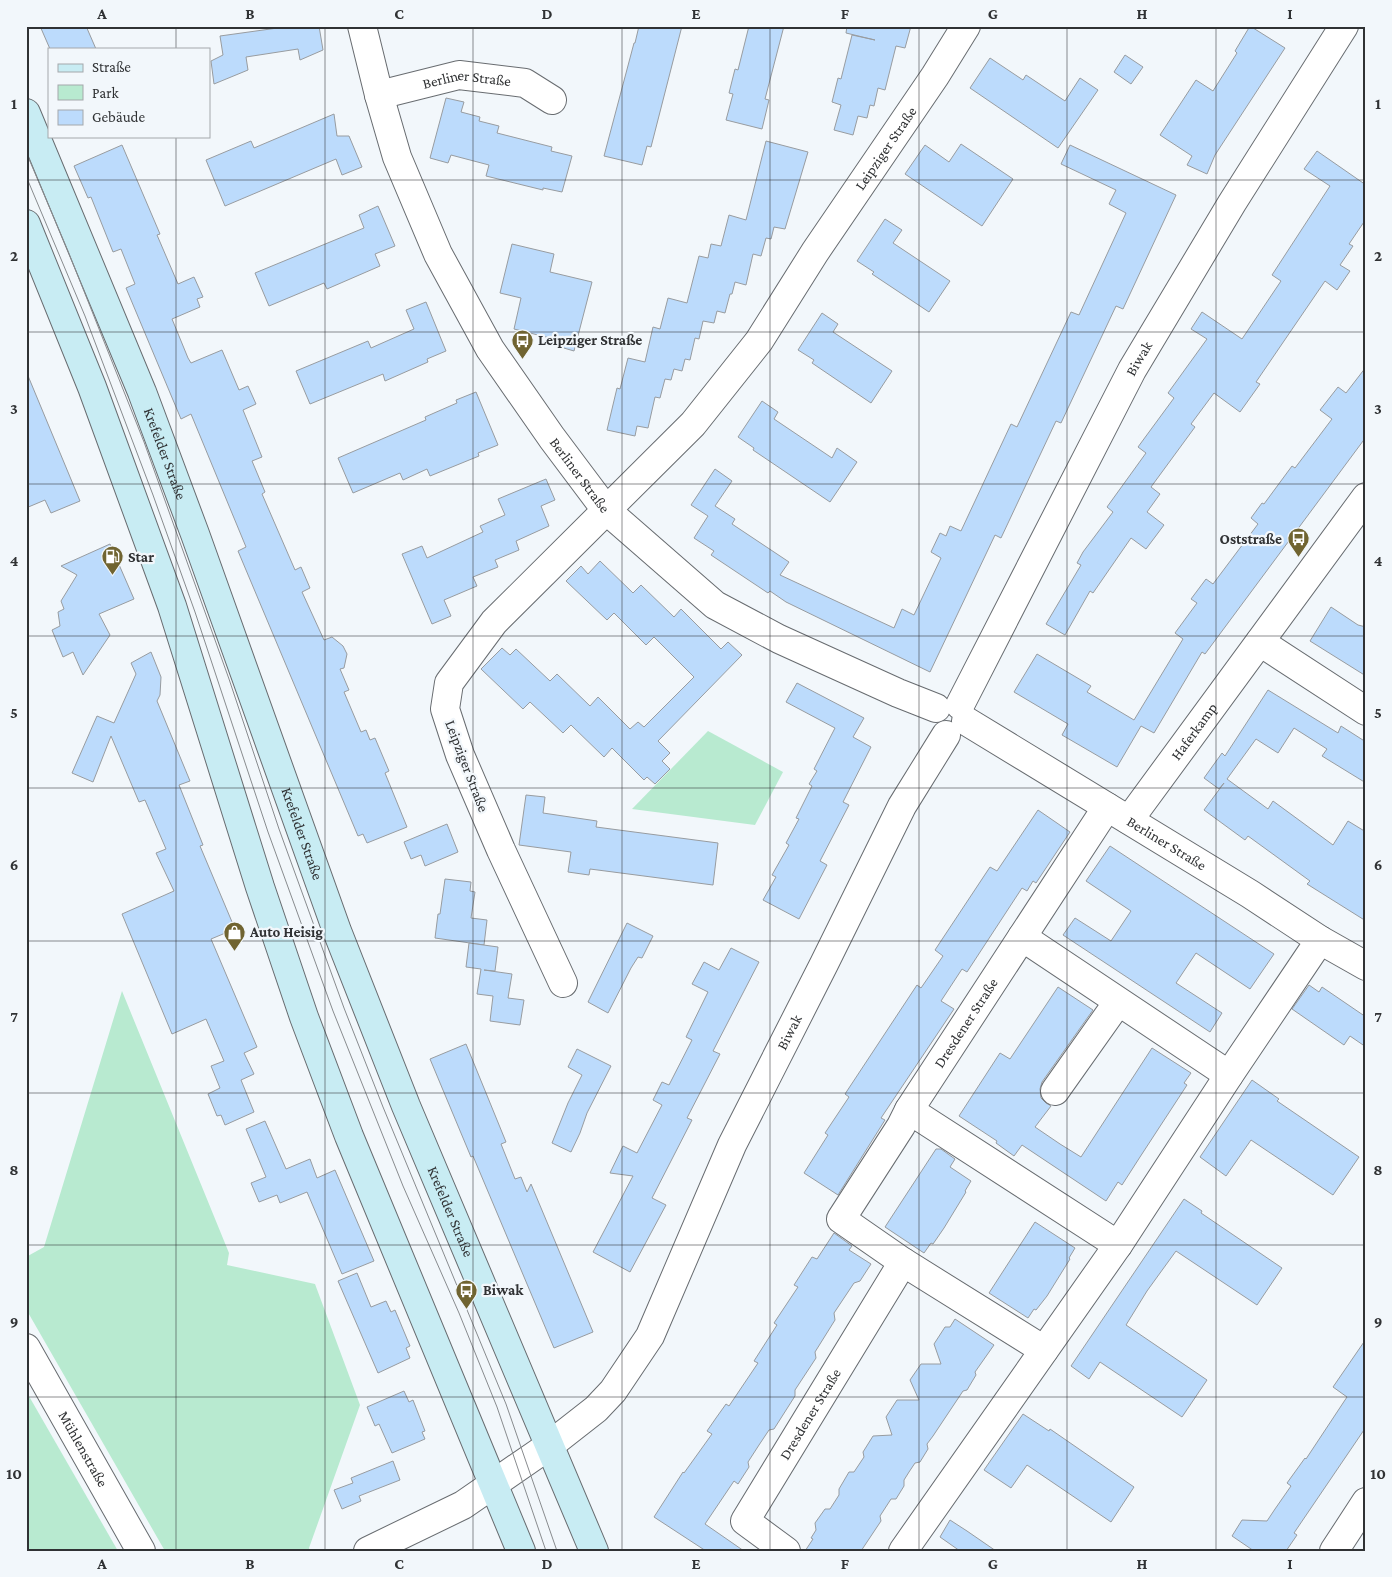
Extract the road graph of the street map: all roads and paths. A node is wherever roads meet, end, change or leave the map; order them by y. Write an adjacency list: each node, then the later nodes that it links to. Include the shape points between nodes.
1 (362, 26): 4 (street, Berliner Straße)
2 (966, 26): 9 (street, Leipziger Straße, via 759,341 692,424)
3 (1344, 26): 12 (street, Biwak, via 1132,370)
4 (378, 95): 5 (street, Berliner Straße, via 459,75 525,82); 9 (street, Berliner Straße, via 397,157 438,254 490,349)
5 (552, 100)
6 (26, 113): 26 (main road, Krefelder Straße, via 142,392 344,950 406,1106)
7 (26, 224): 27 (main road, via 92,387 168,597 260,887 311,1035 349,1136)
8 (1366, 496): 10 (street, Haferkamp)
9 (606, 510): 12 (street, Berliner Straße, via 715,604 778,639); 17 (street, Leipziger Straße, via 494,622 448,682 445,709 460,755)
10 (1260, 642): 11 (street); 13 (street, Haferkamp)
11 (1366, 711)
12 (952, 717): 13 (street, Berliner Straße); 26 (street, Biwak, via 902,806 732,1145 650,1336 613,1391 596,1409)
13 (1118, 814): 14 (street, Dresdener Straße); 15 (street, Berliner Straße)
14 (1022, 937): 18 (street); 21 (street, Dresdener Straße)
15 (1320, 940): 16 (street, Berliner Straße); 19 (street)
16 (1366, 966)
17 (563, 983)
18 (1118, 1002): 19 (street); 20 (street)
19 (1229, 1075): 22 (street)
20 (1055, 1091)
21 (909, 1110): 22 (street); 23 (street, Dresdener Straße, via 841,1219)
22 (1118, 1245): 25 (street)
23 (903, 1262): 25 (street, Dresdener Straße); 33 (street, Dresdener Straße, via 745,1521)
24 (26, 1348): 29 (street, Mühlenstraße)
25 (1044, 1350): 34 (street)
26 (550, 1445): 27 (street, Biwak); 32 (main road, Krefelder Straße)
27 (493, 1483): 30 (street, Biwak, via 463,1505); 31 (main road)
28 (1366, 1502): 35 (street)
29 (141, 1551)
30 (368, 1551)
31 (521, 1551)
32 (594, 1551)
33 (786, 1551)
34 (903, 1551)
35 (1334, 1551)

